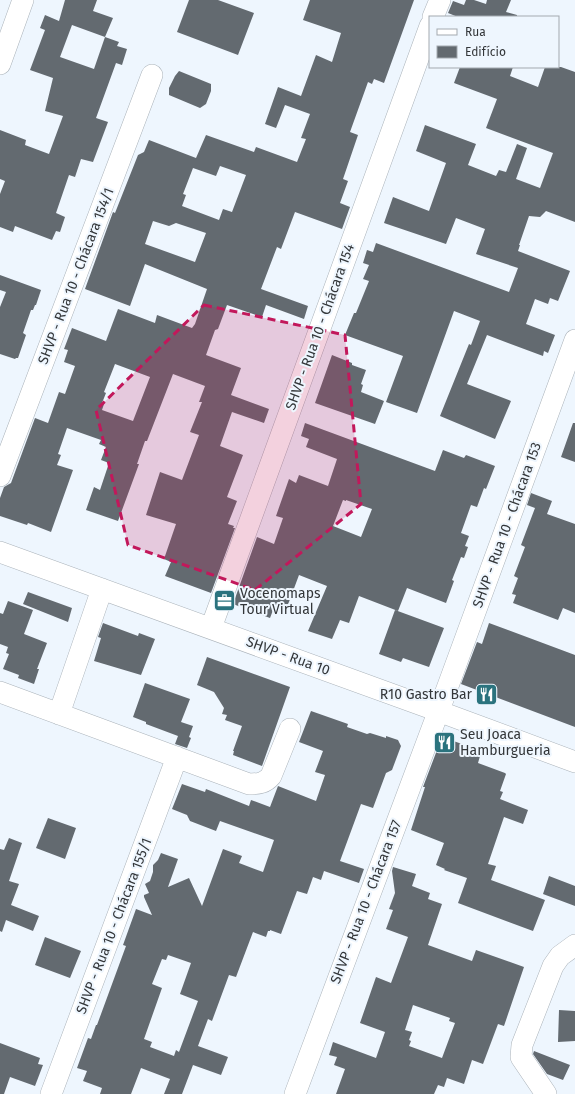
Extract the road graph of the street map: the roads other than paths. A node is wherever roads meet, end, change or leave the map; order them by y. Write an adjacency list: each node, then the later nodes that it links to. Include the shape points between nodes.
1 (23, 0): 5 (street)
2 (440, 0): 3 (street)
3 (433, 16)
4 (429, 29): 11 (street, SHVP - Rua 10 - Chácara 154)
5 (0, 64)
6 (152, 75): 8 (street, SHVP - Rua 10 - Chácara 154/1)
7 (575, 340): 13 (street, SHVP - Rua 10 - Chácara 153)
8 (0, 476)
9 (0, 552): 10 (street, SHVP - Rua 10)
10 (102, 589): 11 (street, SHVP - Rua 10); 14 (street)
11 (211, 628): 13 (street, SHVP - Rua 10)
12 (0, 692): 14 (street)
13 (438, 711): 17 (street, SHVP - Rua 10); 20 (street, SHVP - Rua 10 - Chácara 157)
14 (59, 714): 16 (street)
15 (290, 729): 16 (street, via 271,776 261,784 250,784)
16 (178, 757): 19 (street, SHVP - Rua 10 - Chácara 155/1)
17 (575, 762)
18 (575, 945): 21 (street, via 560,956 553,966 522,1045 522,1057)
19 (51, 1094)
20 (294, 1094)
21 (546, 1094)

